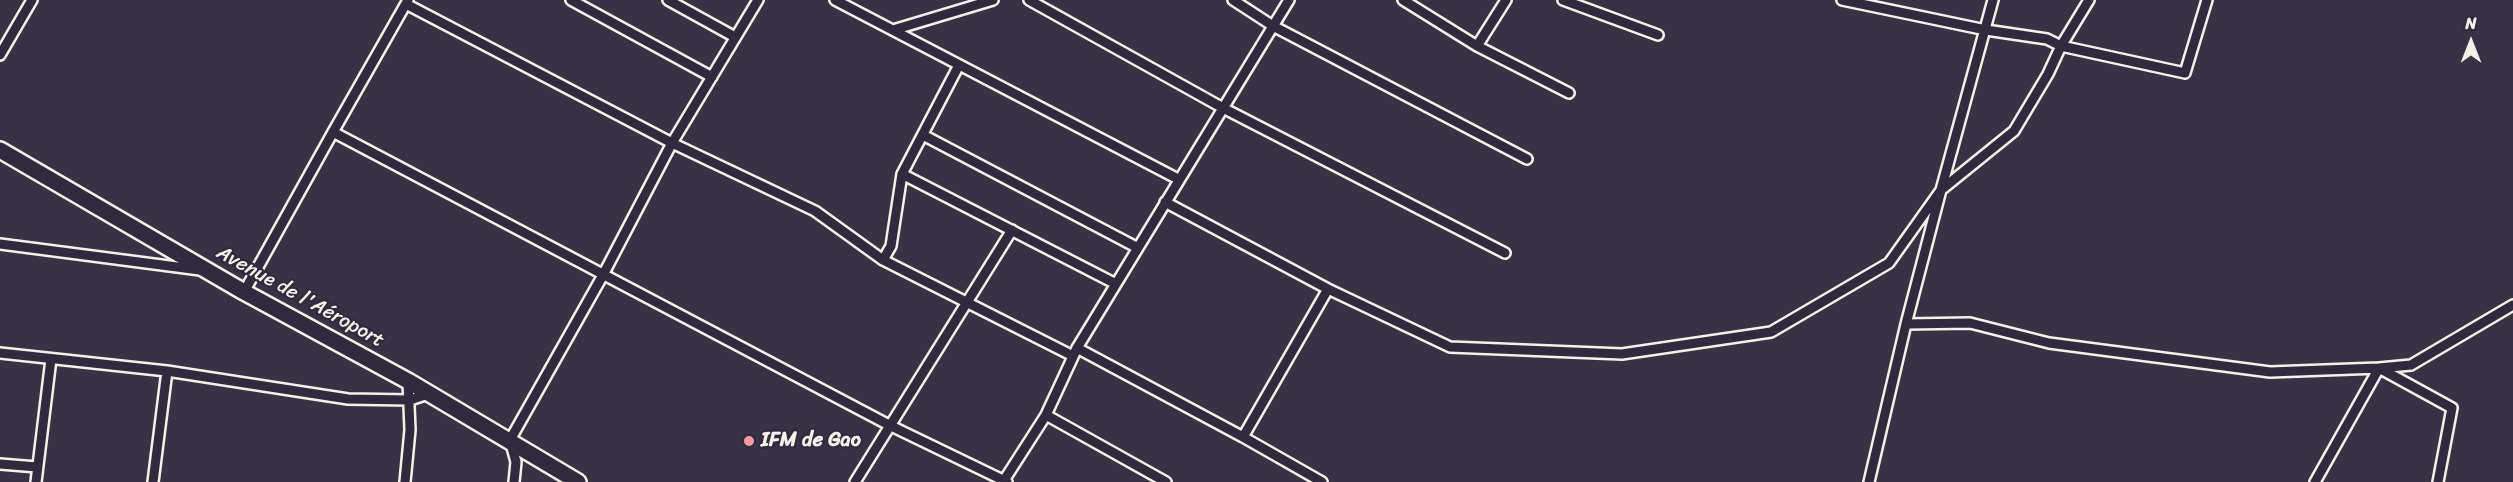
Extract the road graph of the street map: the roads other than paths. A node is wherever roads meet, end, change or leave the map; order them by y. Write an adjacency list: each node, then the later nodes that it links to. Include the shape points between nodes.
1 (32, 0): 25 (street)
2 (571, 0): 27 (street)
3 (668, 0): 22 (street)
4 (758, 0): 22 (street)
5 (835, 0): 19 (street)
6 (993, 0): 19 (street)
7 (1029, 0): 29 (street)
8 (1233, 0): 18 (street)
9 (1290, 0): 18 (street)
10 (1403, 0): 23 (street)
11 (1506, 0): 23 (street)
12 (1563, 0): 21 (street)
13 (1842, 0): 20 (street)
14 (1993, 0): 20 (street)
15 (2089, 0): 24 (street)
16 (2207, 0): 24 (street, via 2185,73)
17 (407, 2): 30 (street); 32 (street)
18 (1273, 26): 29 (street); 34 (street)
19 (893, 30): 26 (street)
20 (1986, 30): 24 (street, via 2047,39); 37 (street)
21 (1658, 35)
22 (735, 37): 27 (street)
23 (1478, 46): 28 (street)
24 (2061, 46): 37 (street, via 2014,131)
25 (0, 55)
26 (959, 64): 31 (street); 36 (street)
27 (712, 76): 32 (street)
28 (1569, 93)
29 (1223, 108): 36 (street); 42 (street)
30 (333, 132): 45 (street); 48 (street)
31 (923, 135): 35 (street); 41 (street)
32 (672, 143): 43 (street, via 815,211); 45 (street)
33 (0, 150): 44 (main road, Avenue de l'Aéroport)
34 (1527, 159)
35 (902, 174): 39 (street); 43 (street, via 891,246)
36 (1178, 179): 38 (street)
37 (1941, 190): 47 (street, via 1889,263 1771,332 1622,354 1450,346); 51 (street)
38 (1165, 202): 41 (street); 47 (street)
39 (1012, 230): 46 (street); 49 (street)
40 (0, 244): 44 (street)
41 (1138, 248): 46 (street)
42 (1505, 253)
43 (883, 260): 49 (street)
44 (207, 270): 48 (main road, Avenue de l'Aéroport)
45 (603, 275): 61 (street); 63 (street)
46 (1116, 284): 52 (street)
47 (1328, 289): 62 (street)
48 (244, 292): 57 (main road, Avenue de l'Aéroport)
49 (968, 304): 52 (street); 61 (street)
50 (2513, 305): 55 (street, via 2411,365)
51 (1906, 324): 55 (street, via 1970,324 2049,343 2271,372); 75 (street)
52 (1075, 352): 60 (street); 62 (street)
53 (0, 353): 54 (street)
54 (51, 359): 56 (street); 65 (street)
55 (2379, 368): 76 (street); 77 (street, via 2452,408)
56 (167, 371): 59 (street, via 348,399); 68 (street)
57 (408, 381): 58 (main road, Avenue de l'Aéroport); 59 (street)
58 (428, 394): 59 (street); 63 (main road, Avenue de l'Aéroport)
59 (410, 400): 69 (street)
60 (1046, 415): 66 (street); 73 (street)
61 (889, 425): 66 (street); 72 (street)
62 (1244, 436): 74 (street)
63 (510, 440): 70 (street, via 516,462); 71 (main road, Avenue de l'Aéroport)
64 (0, 464): 65 (street)
65 (37, 468): 67 (street)
66 (1005, 481)
67 (36, 482)
68 (153, 482)
69 (405, 482)
70 (514, 482)
71 (578, 482)
72 (855, 482)
73 (1166, 482)
74 (1322, 482)
75 (1869, 482)
76 (2314, 482)
77 (2438, 482)

